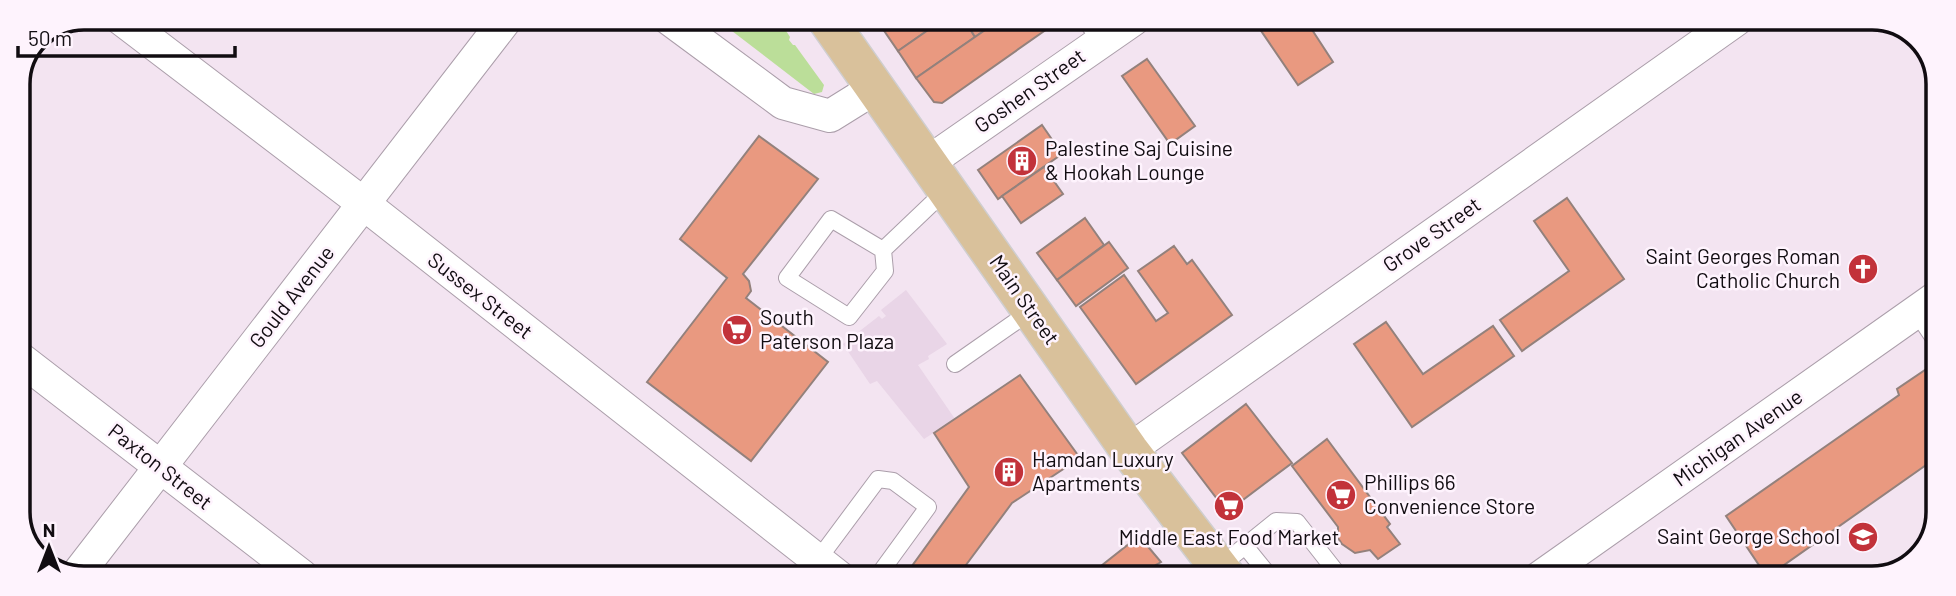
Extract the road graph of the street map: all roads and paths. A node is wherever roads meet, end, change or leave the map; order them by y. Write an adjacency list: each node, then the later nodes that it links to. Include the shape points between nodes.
1 (136, 30): 9 (street, Sussex Street)
2 (498, 30): 9 (street, Gould Avenue)
3 (684, 30): 7 (street, via 783,103 830,116)
4 (834, 30): 7 (main road, Main Street)
5 (1093, 30): 8 (street, Goshen Street)
6 (1721, 30): 15 (street, Grove Street)
7 (874, 88): 8 (main road, Main Street)
8 (937, 176): 10 (lane); 12 (main road, Main Street)
9 (364, 205): 16 (street, Gould Avenue); 20 (street, Sussex Street)
10 (883, 250): 10 (lane, via 831,219 787,278 849,317 885,271)
11 (1926, 305): 24 (street, Michigan Avenue)
12 (1031, 311): 13 (lane); 15 (main road, Main Street)
13 (955, 364)
14 (30, 366): 16 (street, Paxton Street)
15 (1129, 450): 17 (main road, Main Street)
16 (160, 467): 18 (street, Gould Avenue); 19 (street, Paxton Street)
17 (1230, 564): 23 (lane, via 1276,521 1297,522)
18 (84, 566)
19 (289, 566)
20 (824, 566)
21 (830, 566): 22 (lane, via 878,479 893,481 928,507)
22 (885, 566)
23 (1332, 566)
24 (1556, 566)

